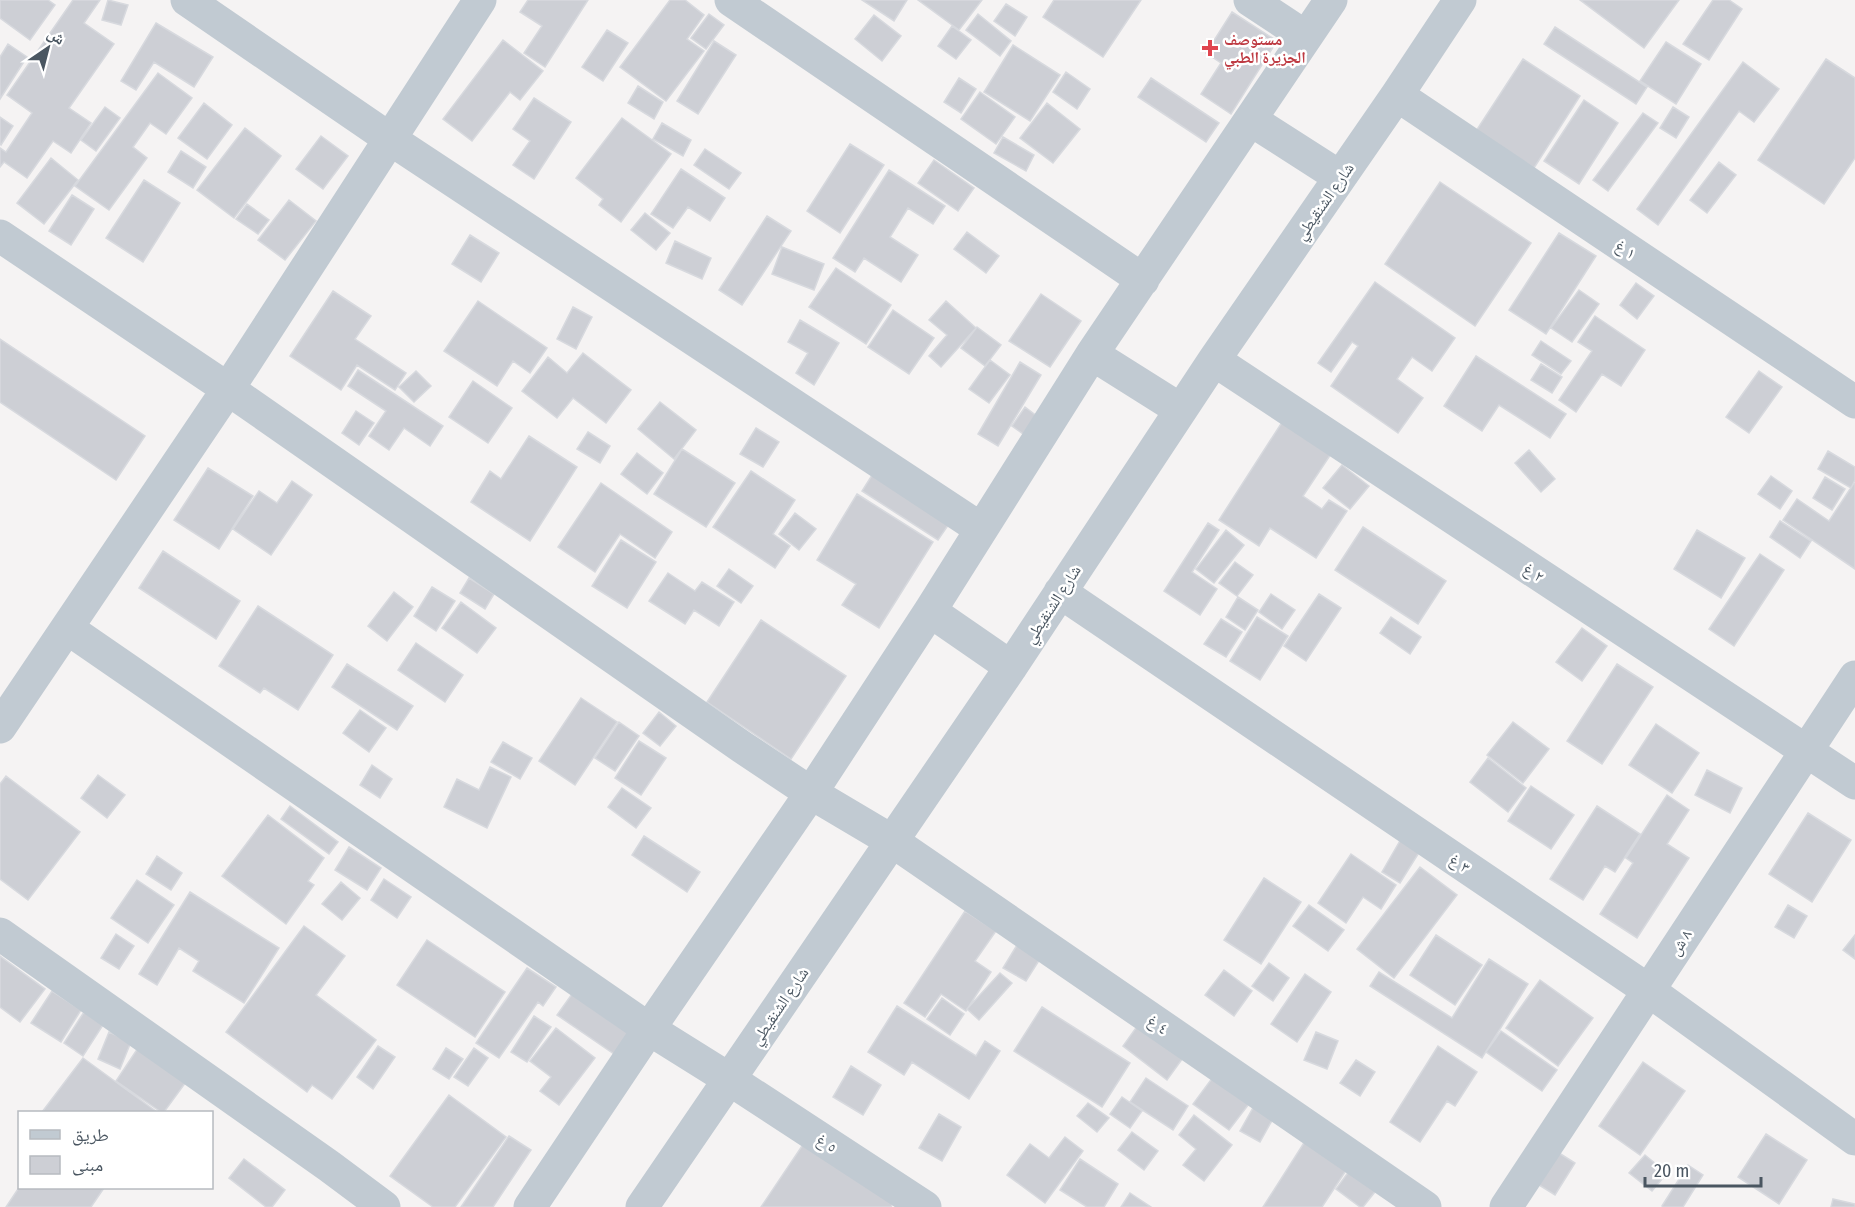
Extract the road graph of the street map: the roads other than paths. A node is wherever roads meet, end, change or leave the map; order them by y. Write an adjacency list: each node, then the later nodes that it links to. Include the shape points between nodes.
1 (188, 0): 10 (street)
2 (480, 0): 10 (street)
3 (731, 0): 13 (street)
4 (1250, 0): 7 (street)
5 (1331, 0): 7 (street)
6 (1460, 0): 8 (street, شارع الشنقيطي)
7 (1306, 37): 9 (street)
8 (1397, 95): 11 (street, شارع الشنقيطي); 17 (street, ١ غ)
9 (1251, 120): 11 (street); 13 (street)
10 (390, 139): 16 (street); 19 (street)
11 (1340, 177): 15 (street, شارع الشنقيطي)
12 (0, 236): 16 (street, ٤ غ)
13 (1143, 280): 14 (street)
14 (1092, 354): 18 (street); 19 (street)
15 (1214, 360): 18 (street, شارع الشنقيطي); 26 (street, ٢ غ)
16 (228, 389): 22 (street); 28 (street, ٤ غ)
17 (1855, 402)
18 (1181, 410): 20 (street, شارع الشنقيطي)
19 (981, 529): 21 (street)
20 (1060, 592): 23 (street, شارع الشنقيطي); 31 (street, ٣ غ)
21 (930, 611): 23 (street); 28 (street)
22 (68, 627): 25 (street); 32 (street, ٥ غ)
23 (1011, 666): 29 (street, شارع الشنقيطي)
24 (1855, 677): 26 (street, ٨ ش)
25 (0, 726)
26 (1805, 752): 27 (street, ٢ غ); 31 (street, ٨ ش)
27 (1855, 783)
28 (811, 793): 29 (street, ٤ غ); 32 (street)
29 (892, 841): 33 (street, شارع الشنقيطي); 39 (street, ٤ غ)
30 (0, 934): 35 (street)
31 (1648, 990): 34 (street, ٣ غ); 40 (street, ٨ ش)
32 (649, 1029): 33 (street, ٥ غ); 36 (street)
33 (729, 1079): 37 (street, شارع الشنقيطي); 38 (street, ٥ غ)
34 (1855, 1139)
35 (384, 1207)
36 (530, 1207)
37 (642, 1207)
38 (925, 1207)
39 (1425, 1207)
40 (1506, 1207)

